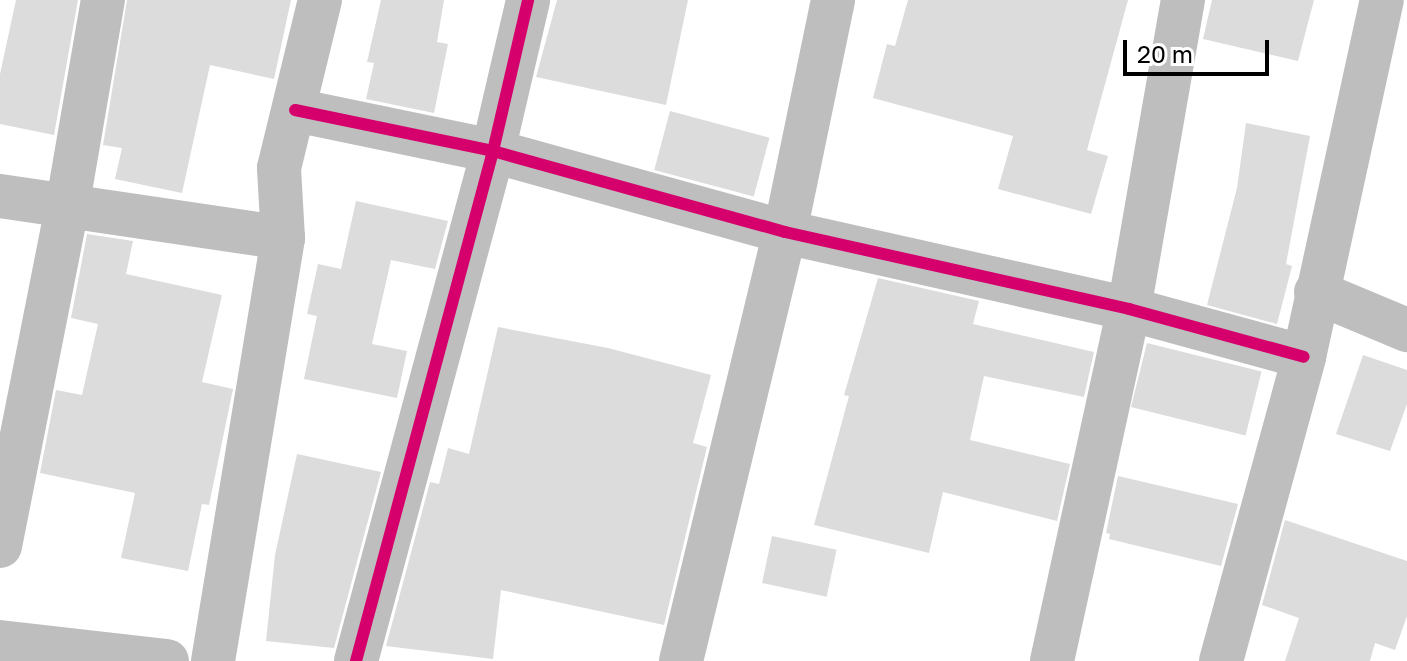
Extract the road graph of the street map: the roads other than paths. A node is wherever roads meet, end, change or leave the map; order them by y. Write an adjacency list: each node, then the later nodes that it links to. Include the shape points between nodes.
1 (103, 0): 10 (street)
2 (320, 0): 7 (street)
3 (528, 0): 8 (street)
4 (833, 0): 11 (street)
5 (1183, 0): 14 (street)
6 (1382, 0): 13 (street)
7 (295, 110): 8 (street); 12 (street, via 279,168)
8 (493, 151): 11 (street); 21 (street)
9 (0, 196): 10 (street)
10 (67, 208): 12 (street); 17 (street)
11 (785, 232): 14 (street); 22 (street)
12 (283, 238): 20 (street)
13 (1316, 292): 15 (street); 16 (street)
14 (1129, 309): 16 (street); 23 (street)
15 (1407, 330)
16 (1304, 357): 24 (street)
17 (0, 546)
18 (0, 642): 19 (street)
19 (167, 661)
20 (213, 661)
21 (356, 661)
22 (681, 661)
23 (1052, 661)
24 (1221, 661)

